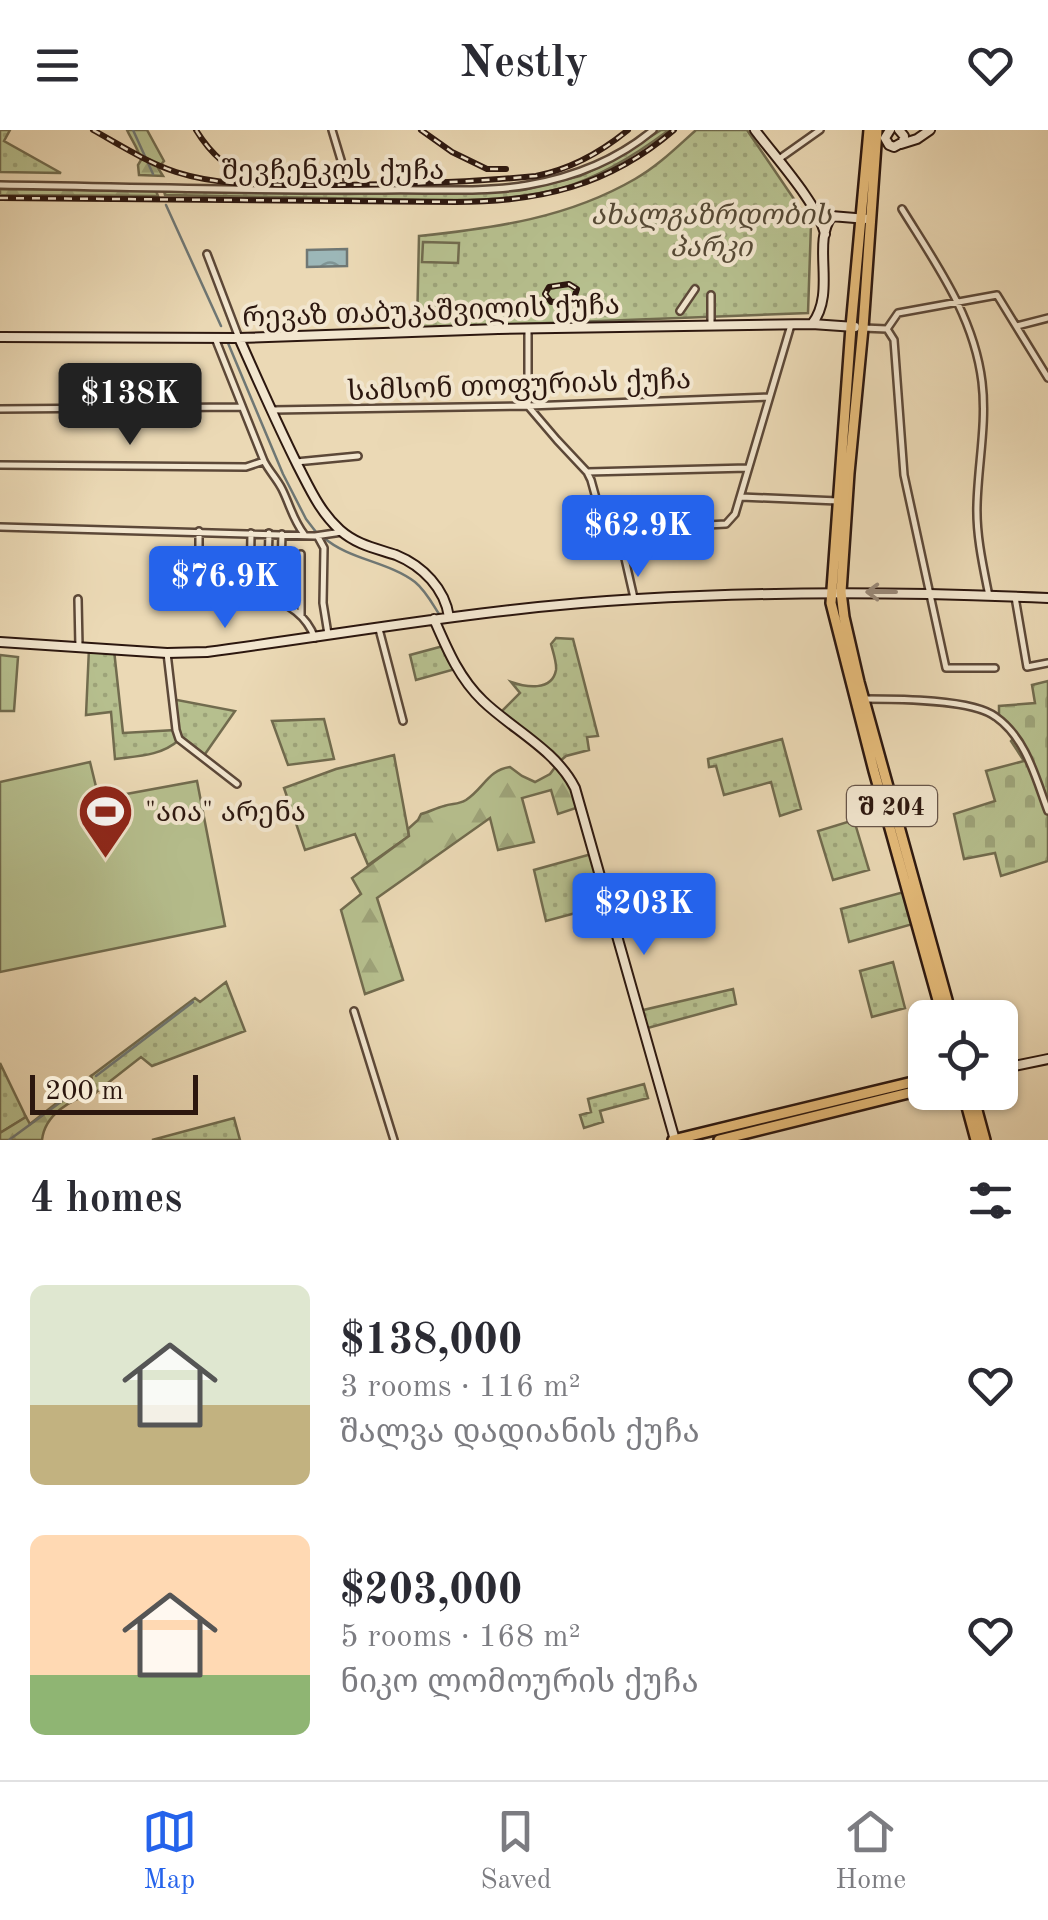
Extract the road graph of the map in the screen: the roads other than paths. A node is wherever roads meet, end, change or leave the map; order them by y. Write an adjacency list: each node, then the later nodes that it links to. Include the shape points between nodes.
1 (332, 130): 15 (street)
2 (653, 130): 15 (street, შევჩენკოს ქუჩა, via 592,167 524,186)
3 (756, 130): 13 (street)
4 (820, 130): 13 (street)
5 (869, 130): 11 (main road, შ 204)
6 (877, 130): 11 (main road, შ 204)
7 (890, 130): 12 (street)
8 (899, 130): 10 (street)
9 (930, 130): 10 (street)
10 (901, 144): 12 (street)
11 (872, 145): 12 (street); 20 (main road, შ 204)
12 (889, 145)
13 (777, 160): 16 (street)
14 (0, 185): 15 (street, შევჩენკოს ქუჩა)
15 (350, 190)
16 (814, 209): 18 (street); 21 (street)
17 (902, 209): 26 (street)
18 (832, 216): 19 (street); 21 (street)
19 (844, 216): 20 (street); 22 (street)
20 (865, 218): 22 (main road, შ 204); 37 (main road, შ 204)
21 (825, 234): 27 (street)
22 (860, 237): 35 (main road, შ 204)
23 (207, 254): 41 (street)
24 (695, 289): 28 (street)
25 (710, 295): 32 (street)
26 (958, 302): 34 (street, via 996,295); 38 (street, via 898,314); 71 (street, via 982,382 976,504)
27 (823, 305): 31 (street); 33 (street)
28 (680, 310)
29 (1048, 318): 34 (street)
30 (792, 324): 31 (street, რევაზ თაბუკაშვილის ქუჩა); 32 (street, რევაზ თაბუკაშვილის ქუჩა); 43 (street)
31 (812, 324): 33 (street, რევაზ თაბუკაშვილის ქუჩა)
32 (711, 326): 36 (street, რევაზ თაბუკაშვილის ქუჩა)
33 (838, 326): 35 (street, რევაზ თაბუკაშვილის ქუჩა)
34 (1016, 326): 42 (street)
35 (851, 327): 37 (street, რევაზ თაბუკაშვილის ქუჩა); 55 (main road, შ 204)
36 (528, 328): 41 (street, რევაზ თაბუკაშვილის ქუჩა); 44 (street)
37 (863, 328): 38 (street); 68 (main road, შ 204)
38 (888, 329): 69 (street, via 904,475)
39 (0, 337): 40 (street, რევაზ თაბუკაშვილის ქუჩა)
40 (215, 338): 41 (street, რევაზ თაბუკაშვილის ქუჩა); 45 (street)
41 (239, 338): 47 (street)
42 (1048, 378)
43 (768, 397): 44 (street, სამსონ თოფურიას ქუჩა); 52 (street)
44 (528, 406): 47 (street, სამსონ თოფურიას ქუჩა); 53 (street)
45 (241, 407): 46 (street); 49 (street)
46 (0, 410)
47 (270, 410): 50 (street)
48 (358, 456): 50 (street)
49 (264, 461): 51 (street, via 246,467); 63 (street)
50 (296, 462): 61 (street)
51 (0, 464)
52 (748, 468): 53 (street); 54 (street)
53 (586, 472): 57 (street)
54 (740, 496): 55 (street); 57 (street, via 726,524)
55 (838, 501): 68 (main road, შ 204)
56 (0, 526): 58 (street)
57 (611, 530): 66 (street)
58 (199, 531): 59 (street); 70 (street, via 199,594)
59 (251, 533): 60 (street); 72 (street, via 250,592)
60 (269, 533): 62 (street); 72 (street)
61 (338, 533): 64 (street); 79 (street, via 422,571 442,594)
62 (282, 534): 63 (street); 77 (street)
63 (304, 534): 64 (street)
64 (315, 536): 82 (street, via 324,548)
65 (681, 548): 66 (street)
66 (623, 550): 75 (street)
67 (302, 554): 78 (street)
68 (836, 592): 69 (street, one-way to 68); 75 (street); 89 (main road, შ 204); 93 (main road, შ 204, via 832,606 860,719)
69 (928, 593): 71 (street); 88 (street, via 946,668)
70 (217, 594)
71 (989, 596): 73 (street)
72 (267, 597): 77 (street)
73 (1016, 597): 74 (street); 87 (street, via 1027,667)
74 (1048, 598)
75 (634, 599): 79 (street)
76 (78, 600): 85 (street)
77 (280, 601): 78 (street)
78 (301, 616): 83 (street)
79 (449, 617): 80 (street)
80 (434, 620): 81 (street); 103 (street, via 478,696 568,774)
81 (378, 629): 82 (street); 90 (street)
82 (329, 636): 83 (street)
83 (315, 638): 86 (street)
84 (0, 642): 85 (street)
85 (79, 648): 86 (street)
86 (167, 654): 91 (street, via 179,739)
87 (1048, 663)
88 (995, 668)
89 (863, 698): 92 (street, via 927,700 996,716 1024,750); 94 (main road, შ 204)
90 (403, 721)
91 (237, 784)
92 (1048, 811)
93 (938, 1000)
94 (947, 1000)
95 (354, 1011): 102 (street)
96 (1048, 1059): 97 (street)
97 (1018, 1065)
98 (908, 1082): 103 (main road)
99 (908, 1093): 104 (main road)
100 (968, 1110): 105 (main road)
101 (977, 1110): 106 (main road)
102 (394, 1140)
103 (675, 1140)
104 (719, 1140)
105 (976, 1140)
106 (986, 1140)

